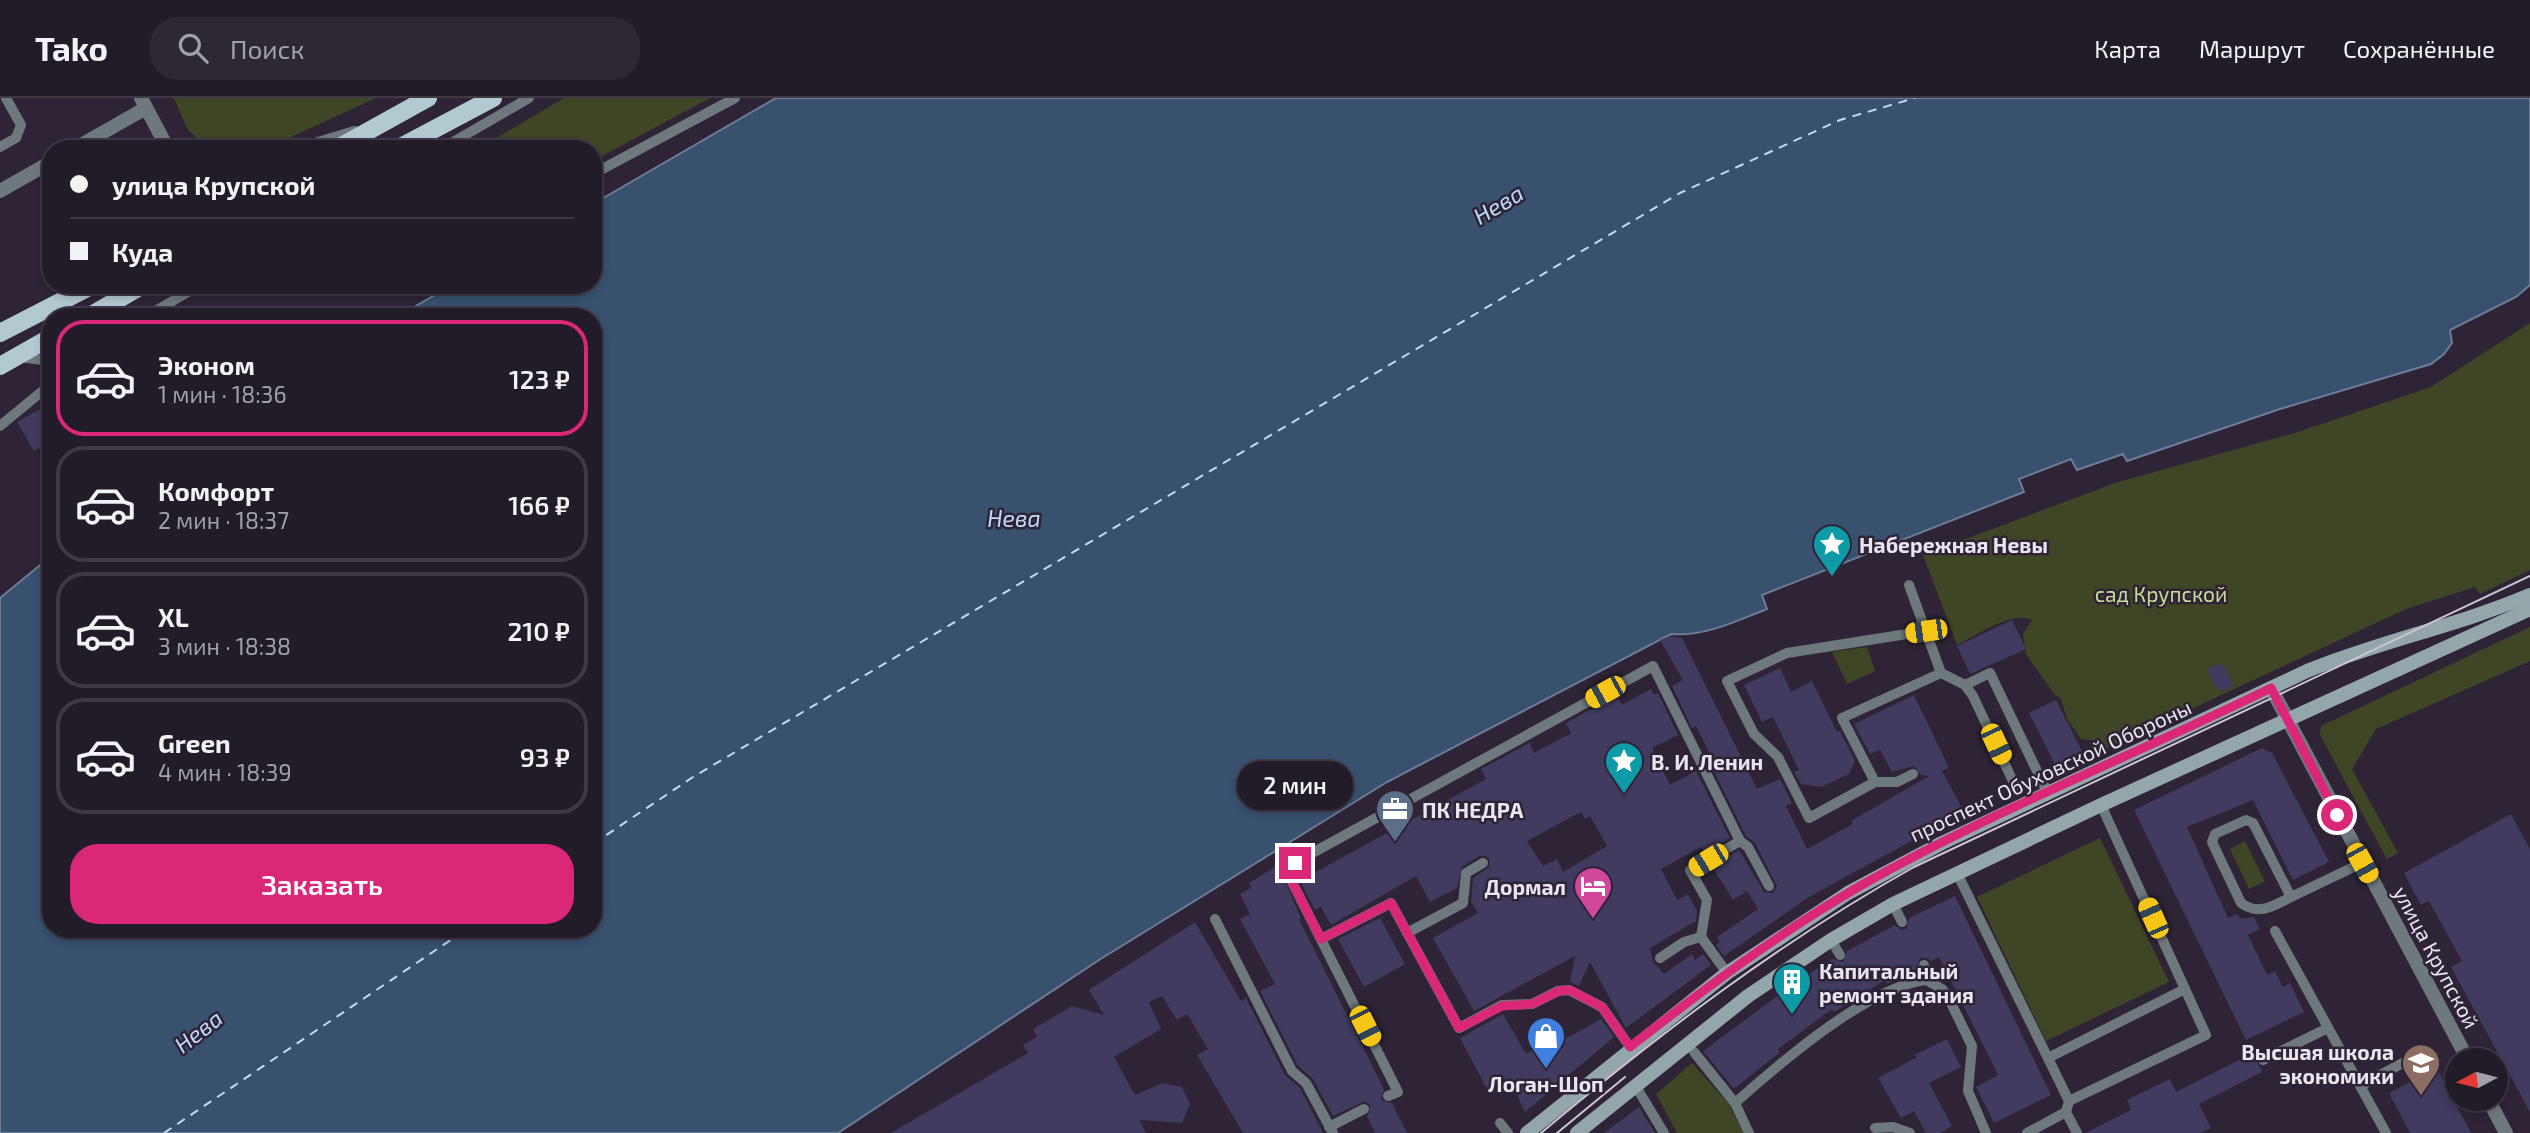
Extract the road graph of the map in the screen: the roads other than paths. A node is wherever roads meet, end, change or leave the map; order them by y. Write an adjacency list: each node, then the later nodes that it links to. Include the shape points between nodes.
1 (6, 98): 15 (lane, via 21,125 16,138)
2 (428, 98): 7 (main road)
3 (493, 98): 13 (main road)
4 (529, 98): 14 (lane)
5 (735, 98): 17 (lane)
6 (143, 103): 9 (street); 10 (street)
7 (409, 104): 8 (main road)
8 (377, 127): 11 (street); 12 (main road)
9 (88, 140)
10 (163, 140)
11 (333, 140)
12 (353, 140)
13 (414, 140)
14 (457, 140)
15 (0, 147)
16 (42, 167): 18 (street)
17 (602, 169)
18 (0, 191)
19 (74, 294): 22 (main road)
20 (128, 294): 23 (main road)
21 (185, 294): 24 (lane)
22 (47, 308)
23 (103, 308)
24 (160, 308)
25 (42, 311): 26 (main road)
26 (0, 333)
27 (42, 342): 28 (main road)
28 (6, 361): 29 (lane)
29 (42, 361)
30 (42, 391): 31 (lane)
31 (0, 426)
32 (1909, 585): 35 (lane)
33 (2530, 594): 38 (main road, проспект Обуховской Обороны, via 2479,617 2334,660)
34 (2530, 609): 39 (main road)
35 (1926, 631): 36 (lane); 41 (lane, via 1787,653 1727,681 1754,734 1778,757 1809,818)
36 (1941, 673): 37 (lane); 41 (lane, via 1842,718)
37 (1965, 685): 42 (lane); 43 (lane, via 1990,673)
38 (2271, 688): 39 (street, улица Крупской); 43 (main road, проспект Обуховской Обороны)
39 (2287, 720): 44 (main road); 47 (street, улица Крупской)
40 (1913, 774): 41 (lane, via 1897,782)
41 (1875, 782)
42 (2018, 792)
43 (2048, 794): 63 (main road, проспект Обуховской Обороны, via 1862,885)
44 (2101, 805): 48 (main road); 66 (lane)
45 (1740, 841): 49 (lane); 56 (lane, via 1690,870 1707,901); 57 (lane, via 1653,666 1285,868)
46 (1483, 863): 55 (lane, via 1466,873 1463,903)
47 (2362, 863): 50 (lane); 71 (street, улица Крупской)
48 (1957, 873): 51 (main road); 74 (lane)
49 (1769, 886)
50 (2291, 897): 50 (lane, via 2253,823 2246,820 2215,834 2212,842 2241,903 2266,910)
51 (1893, 904): 53 (lane); 58 (main road)
52 (1215, 919): 85 (lane, via 1292,1071 1306,1083)
53 (1902, 922)
54 (2275, 931): 68 (lane)
55 (1407, 933): 57 (lane, via 1391,903); 70 (lane, via 1459,1028 1502,1006 1532,1004 1570,990 1602,1007)
56 (1701, 937): 60 (lane); 63 (lane)
57 (1321, 939): 78 (lane, via 1398,1091)
58 (1830, 940): 59 (lane); 62 (main road)
59 (1840, 955)
60 (1660, 958)
61 (1924, 965): 64 (lane)
62 (1782, 972): 65 (lane); 76 (main road)
63 (1727, 973): 70 (main road, проспект Обуховской Обороны)
64 (1926, 980): 69 (lane, via 1865,999); 86 (lane, via 1948,997 1972,1046 1968,1091)
65 (1791, 986)
66 (2185, 989): 74 (lane); 80 (lane, via 2206,1035)
67 (1814, 1023): 69 (lane)
68 (2328, 1028): 75 (lane); 77 (lane)
69 (1821, 1034): 79 (lane)
70 (1630, 1047): 88 (main road, проспект Обуховской Обороны)
71 (2462, 1048)
72 (2425, 1051): 77 (lane)
73 (1694, 1052): 79 (lane)
74 (2048, 1058): 80 (lane)
75 (2263, 1060)
76 (1635, 1085): 89 (main road); 90 (lane)
77 (2360, 1086): 95 (lane)
78 (1388, 1096)
79 (1735, 1103): 91 (lane)
80 (2068, 1107): 93 (lane); 94 (lane)
81 (1364, 1109): 85 (lane)
82 (2495, 1111): 96 (street)
83 (1500, 1123): 87 (lane)
84 (1875, 1128): 92 (lane, via 1893,1127)
85 (1331, 1130)
86 (1984, 1132)
87 (1508, 1133)
88 (1527, 1133)
89 (1577, 1133)
90 (1664, 1133)
91 (1749, 1133)
92 (1910, 1133)
93 (2027, 1133)
94 (2077, 1133)
95 (2386, 1133)
96 (2507, 1133)

